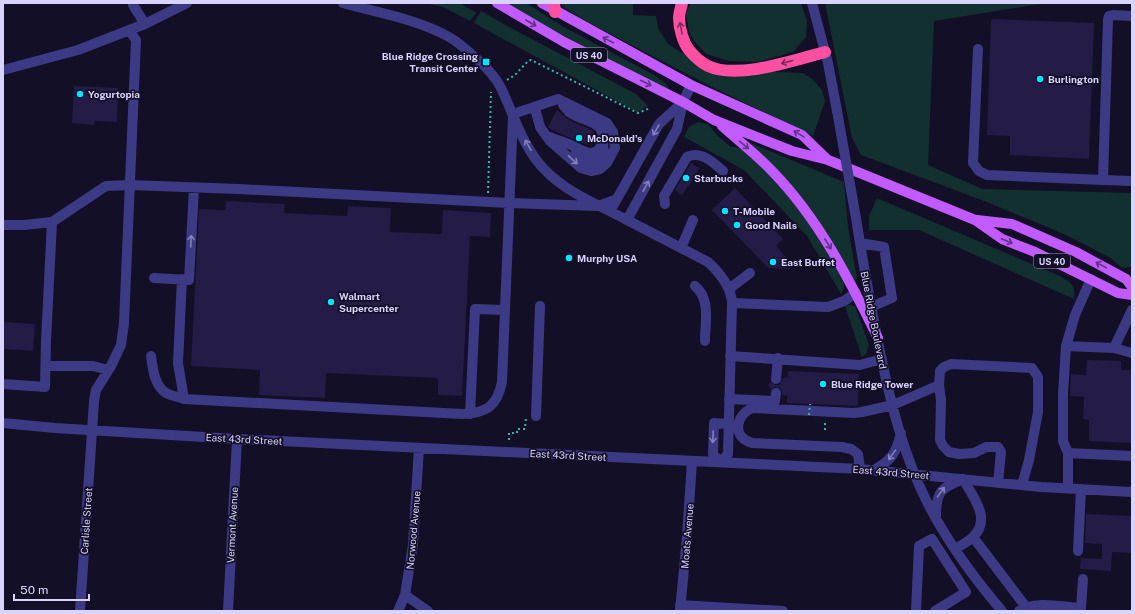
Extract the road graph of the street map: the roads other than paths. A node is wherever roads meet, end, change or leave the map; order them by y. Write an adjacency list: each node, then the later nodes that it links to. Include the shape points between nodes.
1 (187, 3): 10 (street)
2 (343, 3): 19 (street, via 414,23 450,37 492,74)
3 (497, 3): 17 (main road, US 40, one-way to 17, via 564,42)
4 (542, 3): 8 (main road, US 40)
5 (682, 3): 13 (highway, one-way to 5, via 761,69 724,70 708,66 695,58 682,38 678,18)
6 (812, 3): 13 (street, Blue Ridge Boulevard)
7 (133, 5): 10 (street)
8 (555, 7): 15 (main road, US 40, one-way to 8)
9 (1132, 16): 24 (street, via 1113,15 1109,16 1108,20)
10 (145, 24): 11 (street)
11 (129, 30): 14 (street, via 78,50); 26 (street, Carlisle Street, via 136,40)
12 (978, 49): 24 (street, via 973,163 978,171 987,175)
13 (825, 52): 38 (street, Blue Ridge Boulevard, bridge)
14 (3, 70)
15 (691, 85): 17 (street); 22 (main road, US 40, one-way to 15, via 802,135)
16 (558, 99): 18 (street); 21 (street, via 570,112 598,127 602,132 601,146 598,150 586,153); 21 (street, one-way to 16, via 581,168 591,171 600,169 608,163 615,148 613,132 607,123)
17 (683, 102): 20 (main road, US 40); 28 (street, one-way to 28, via 659,124); 33 (street, one-way to 17, via 677,129)
18 (535, 108): 19 (street); 21 (street)
19 (513, 114): 29 (street); 31 (street, one-way to 19, via 568,189 544,169 527,145)
20 (714, 120): 22 (main road, US 40, via 792,151); 47 (main road, one-way to 47, via 773,171 798,200 828,242)
21 (545, 135)
22 (828, 160): 35 (main road, US 40)
23 (723, 171): 30 (street, via 700,155 687,157 664,196)
24 (1103, 180): 25 (street)
25 (1132, 181)
26 (130, 185): 27 (street); 36 (street, via 106,186); 64 (street, Carlisle Street, via 124,323 121,345)
27 (194, 188): 29 (street); 43 (street, one-way to 27)
28 (615, 200): 31 (street); 32 (street)
29 (509, 203): 31 (street); 52 (street)
30 (665, 204)
31 (598, 206): 32 (street)
32 (611, 212): 33 (street)
33 (627, 220): 39 (street)
34 (693, 220): 39 (street)
35 (975, 220): 42 (main road, US 40, one-way to 42, via 1002,239); 45 (main road, US 40, one-way to 35, via 1126,279 1069,249 1012,224)
36 (52, 222): 37 (street); 63 (street)
37 (3, 224)
38 (860, 243): 51 (street, Blue Ridge Boulevard); 51 (street, via 884,247 892,298)
39 (681, 248): 46 (street, via 708,262 718,271)
40 (750, 273): 46 (street)
41 (154, 278): 43 (street)
42 (1090, 279): 48 (main road, US 40, via 1118,293); 56 (street)
43 (186, 280): 69 (street, via 178,363)
44 (694, 286): 55 (street, via 703,295 705,302)
45 (1132, 287)
46 (730, 289): 49 (street)
47 (856, 293): 49 (street, via 828,307); 54 (main road)
48 (1132, 295)
49 (732, 303): 60 (street)
50 (540, 306): 73 (street)
51 (871, 307): 54 (street, Blue Ridge Boulevard)
52 (505, 310): 72 (street, via 500,395 491,407); 72 (street, via 475,309)
53 (1132, 310): 57 (street)
54 (878, 338): 62 (street, Blue Ridge Boulevard)
55 (705, 341)
56 (1066, 346): 57 (street); 80 (street, via 1063,433)
57 (1114, 348): 58 (street)
58 (1132, 353)
59 (151, 356): 69 (street, via 158,385 166,393)
60 (730, 356): 61 (street); 70 (street)
61 (778, 358): 62 (street, via 860,365); 65 (street)
62 (882, 359): 71 (street, Blue Ridge Boulevard)
63 (46, 366): 64 (street, via 92,366); 66 (street, via 46,387)
64 (108, 370): 76 (street, Carlisle Street, via 96,390)
65 (776, 379)
66 (3, 384)
67 (939, 385): 71 (street); 88 (street, via 942,446 949,452 959,454 974,453 986,447 998,447 1001,452); 89 (street, via 940,371 951,364 1032,368 1035,371 1038,377 1038,412)
68 (776, 393): 70 (street, via 775,401)
69 (184, 399): 72 (street)
70 (729, 399): 75 (street)
71 (893, 405): 77 (street, Blue Ridge Boulevard); 84 (street, via 854,413 752,408 741,415 738,429 745,441 851,449 858,454)
72 (470, 414)
73 (536, 416)
74 (3, 423): 76 (street, East 43rd Street)
75 (728, 424): 83 (street, via 728,454); 83 (street, one-way to 83, via 714,423 713,454)
76 (93, 431): 78 (street, East 43rd Street); 105 (street, Carlisle Street)
77 (901, 433): 85 (street, one-way to 85, via 894,454); 86 (street, Blue Ridge Boulevard)
78 (236, 439): 79 (street, East 43rd Street); 106 (street, Vermont Avenue)
79 (419, 448): 82 (street, East 43rd Street); 102 (street, Norwood Avenue, via 413,545)
80 (1068, 453): 81 (street); 90 (street)
81 (1132, 456)
82 (692, 461): 83 (street, East 43rd Street); 103 (street, Moats Avenue)
83 (720, 462): 84 (street, East 43rd Street)
84 (860, 469): 85 (street, East 43rd Street)
85 (874, 470): 86 (street, East 43rd Street)
86 (915, 474): 87 (street, East 43rd Street); 93 (street, Blue Ridge Boulevard)
87 (963, 479): 88 (street, East 43rd Street); 93 (street, one-way to 87, via 936,503 940,492); 94 (street, via 980,510 982,521)
88 (998, 483): 89 (street, East 43rd Street)
89 (1022, 485): 90 (street, East 43rd Street)
90 (1068, 488): 91 (street, East 43rd Street)
91 (1081, 489): 92 (street, East 43rd Street); 96 (street)
92 (1132, 492)
93 (936, 518): 95 (street, Blue Ridge Boulevard)
94 (973, 537): 95 (street); 104 (street)
95 (955, 549): 97 (street, Blue Ridge Boulevard)
96 (1078, 551)
97 (961, 559): 98 (street); 100 (street, Blue Ridge Boulevard)
98 (950, 567): 101 (street); 110 (street, via 932,539 919,546)
99 (1083, 579): 104 (street, via 1081,608 1042,605)
100 (978, 582): 101 (street); 112 (street, Blue Ridge Boulevard)
101 (966, 592): 111 (street)
102 (405, 595): 107 (street, Norwood Avenue); 108 (street)
103 (680, 608): 109 (street)
104 (1022, 609)
105 (80, 611)
106 (228, 611)
107 (398, 611)
108 (428, 611)
109 (783, 611)
110 (916, 611)
111 (935, 611)
112 (1002, 611)

